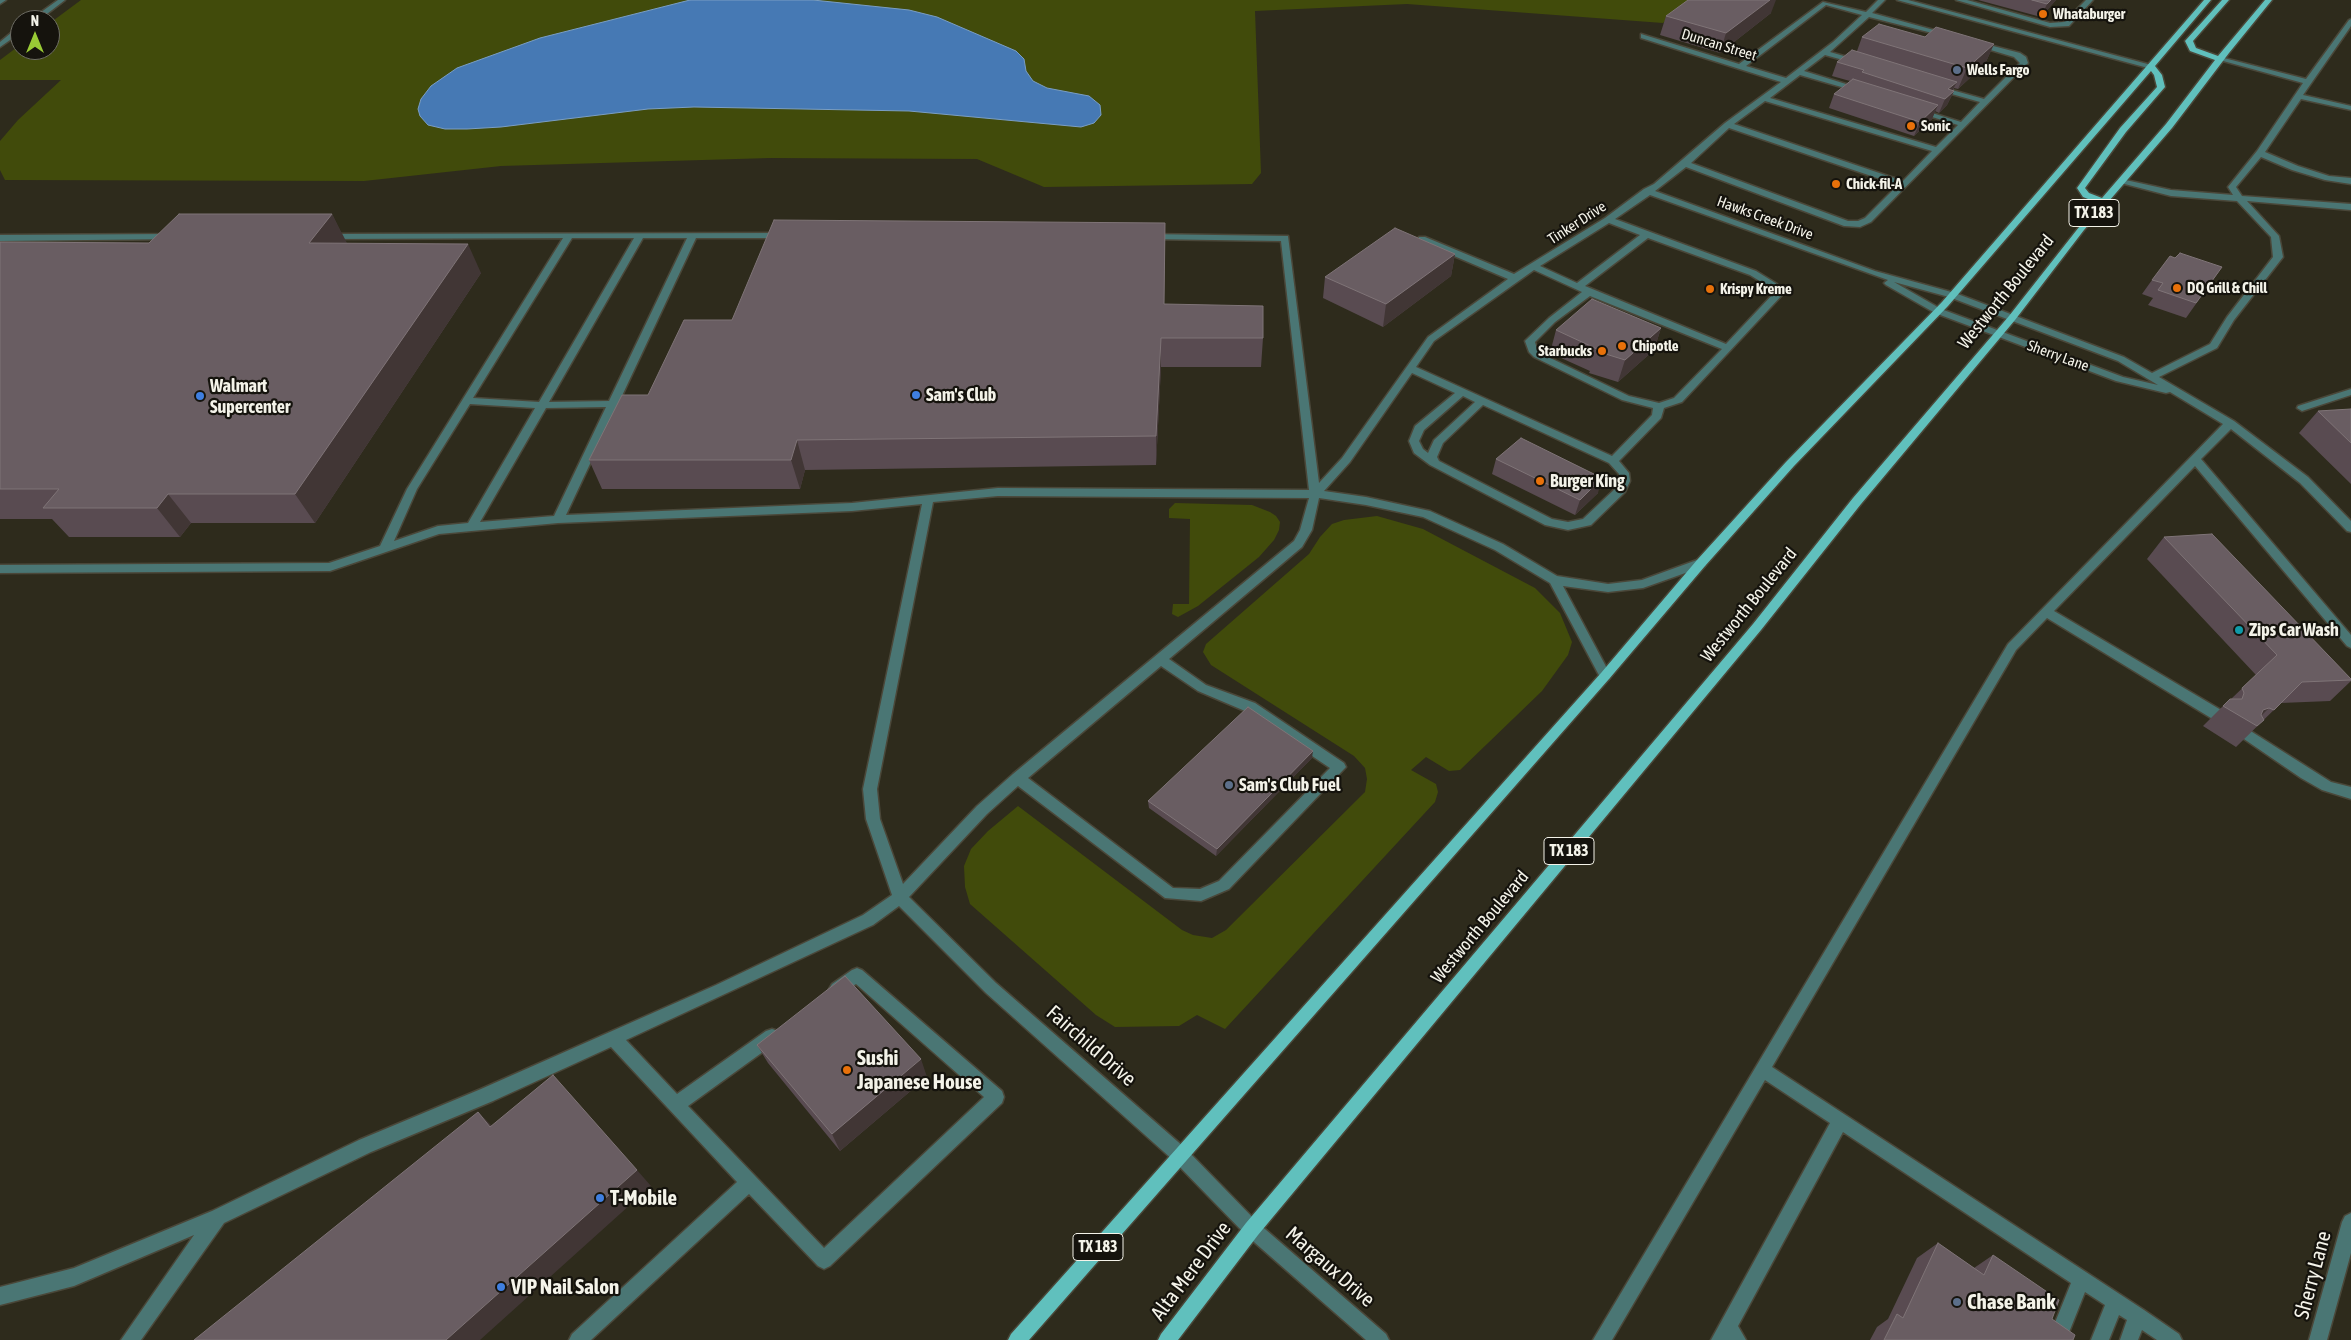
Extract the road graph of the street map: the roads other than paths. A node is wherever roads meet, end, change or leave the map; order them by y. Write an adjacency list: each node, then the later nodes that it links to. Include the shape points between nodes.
1 (62, 0): 10 (street)
2 (1882, 0): 11 (street, Tinker Drive)
3 (1900, 0): 22 (street)
4 (1959, 0): 13 (street, via 2050,25)
5 (1969, 0): 13 (street)
6 (2208, 0): 22 (main road, Westworth Boulevard / TX 183)
7 (2226, 0): 19 (main road, via 2189,41 2193,49)
8 (2269, 0): 19 (main road, Westworth Boulevard / TX 183)
9 (2087, 1): 13 (street)
10 (48, 10)
11 (1868, 13): 16 (street); 18 (street, Tinker Drive); 21 (street, via 1825,3)
12 (2351, 21): 14 (street)
13 (2066, 24)
14 (2348, 31): 25 (street)
15 (1644, 36): 21 (street, Duncan Street)
16 (1958, 38)
17 (1968, 41): 30 (street, via 2023,59 2024,63)
18 (1825, 53): 20 (street); 23 (street, Tinker Drive)
19 (2220, 59): 25 (street); 39 (main road, Westworth Boulevard / TX 183, via 2169,126)
20 (1863, 64)
21 (1741, 66): 24 (street, Duncan Street)
22 (2151, 66): 43 (main road, via 2161,87 2123,130 2081,188 2086,195); 61 (main road, Westworth Boulevard / TX 183)
23 (1799, 72): 24 (street, Tinker Drive); 27 (street)
24 (1787, 80): 29 (street, Tinker Drive)
25 (2308, 82): 28 (street)
26 (1930, 85): 30 (street)
27 (1872, 95)
28 (2299, 96): 32 (street); 36 (street)
29 (1763, 98): 33 (street, Tinker Drive); 35 (street)
30 (1987, 102): 34 (street)
31 (1909, 107): 34 (street)
32 (2351, 108)
33 (1728, 125): 37 (street, Tinker Drive); 40 (street)
34 (1964, 125): 35 (street)
35 (1938, 150): 40 (street)
36 (2260, 152): 38 (street, via 2320,175); 42 (street, via 2232,187)
37 (1685, 164): 40 (street, via 1847,224 1868,220); 41 (street, Tinker Drive)
38 (2351, 181)
39 (2120, 182): 42 (street, via 2171,193); 43 (main road, Westworth Boulevard / TX 183)
40 (1904, 184)
41 (1647, 191): 45 (street, Tinker Drive); 57 (street, Hawks Creek Drive)
42 (2239, 198): 44 (street); 67 (street, via 2275,236 2278,257 2230,319 2214,346)
43 (2103, 202): 63 (main road, Westworth Boulevard / TX 183)
44 (2351, 207)
45 (1608, 220): 46 (street); 56 (street, Tinker Drive)
46 (1648, 234): 59 (street); 65 (street, via 1754,274 1774,286 1779,293)
47 (640, 235): 48 (street); 51 (street); 75 (street)
48 (693, 235): 49 (street); 74 (street)
49 (801, 235)
50 (320, 236): 51 (street)
51 (569, 236): 71 (street)
52 (1135, 236): 82 (street, via 1285,238)
53 (180, 237): 54 (street)
54 (0, 238)
55 (1422, 239): 58 (street)
56 (1534, 267): 58 (street, Tinker Drive); 59 (street)
57 (1872, 274): 61 (street, Hawks Creek Drive); 62 (street, Hawks Creek Drive)
58 (1515, 278): 66 (street, Tinker Drive, via 1431,339)
59 (1578, 287): 60 (street)
60 (1589, 292): 65 (street); 76 (street, via 1530,341 1532,350 1626,398)
61 (1952, 295): 62 (main road, Westworth Boulevard / TX 183); 63 (street, Sherry Lane)
62 (1938, 311): 64 (street, Sherry Lane); 88 (main road, Westworth Boulevard / TX 183, via 1790,464)
63 (2012, 318): 64 (main road, Westworth Boulevard / TX 183); 67 (street, Sherry Lane, via 2121,359)
64 (1998, 334): 70 (street, Sherry Lane, via 2120,379); 110 (main road, Westworth Boulevard / TX 183)
65 (1728, 348): 76 (street, via 1678,400)
66 (1410, 368): 68 (street); 82 (street, Tinker Drive, via 1346,460)
67 (2151, 377): 70 (street, Sherry Lane)
68 (1462, 392): 72 (street); 81 (street, via 1419,428 1414,441 1418,451)
69 (2346, 393): 73 (street); 77 (street)
70 (2180, 394): 78 (street, Sherry Lane)
71 (466, 401): 75 (street); 87 (street, via 412,489)
72 (1482, 401): 80 (street); 81 (street, via 1438,442 1432,457)
73 (2351, 403)
74 (613, 404): 75 (street); 84 (street)
75 (542, 405): 85 (street)
76 (1659, 406): 80 (street, via 1657,416)
77 (2302, 408)
78 (2230, 423): 79 (street); 86 (street, Sherry Lane, via 2304,480)
79 (2195, 459): 91 (street); 92 (street)
80 (1613, 461): 81 (street, via 1624,473 1621,489 1587,522 1568,526 1549,522)
81 (1434, 463)
82 (1315, 494): 83 (street, via 998,492); 90 (street, via 1366,500 1426,514 1499,547); 93 (street, via 1306,530 1298,544)
83 (928, 500): 84 (street, via 852,507); 99 (street, via 870,789 873,819)
84 (558, 519): 85 (street)
85 (472, 527): 87 (street, via 438,530)
86 (2351, 528)
87 (385, 548): 89 (street, via 330,567)
88 (1701, 563): 90 (street, via 1643,584 1617,587); 94 (main road, Westworth Boulevard / TX 183)
89 (0, 569)
90 (1554, 580): 94 (street)
91 (2046, 612): 95 (street); 103 (street, via 2012,647)
92 (2351, 643)
93 (1160, 659): 97 (street); 97 (street, via 1202,688 1250,707 1339,767 1224,885 1201,895 1170,894)
94 (1605, 676): 106 (main road, Westworth Boulevard / TX 183)
95 (2216, 714)
96 (2248, 735): 98 (street, via 2327,786)
97 (1018, 778): 99 (street, via 982,810)
98 (2351, 793)
99 (900, 897): 102 (street, via 868,920); 106 (street, Fairchild Drive, via 991,988)
100 (826, 997): 107 (street, via 858,975 996,1096 824,1260)
101 (786, 1026): 104 (street)
102 (613, 1038): 104 (street); 108 (street, via 365,1146)
103 (1762, 1069): 105 (street); 116 (street)
104 (676, 1105): 107 (street)
105 (1841, 1120): 111 (street); 115 (street)
106 (1180, 1154): 110 (street, Fairchild Drive); 120 (main road, TX 183)
107 (749, 1182): 119 (street)
108 (218, 1217): 112 (street, via 74,1277); 118 (street)
109 (2351, 1222): 126 (street, Sherry Lane)
110 (1252, 1229): 121 (main road, Alta Mere Drive / TX 183); 122 (street, Margaux Drive)
111 (2081, 1279): 113 (street); 123 (street)
112 (0, 1296)
113 (2115, 1302): 114 (street); 124 (street)
114 (2138, 1316): 117 (street); 125 (street)
115 (1728, 1336)
116 (1606, 1338)
117 (2167, 1338)
118 (130, 1340)
119 (578, 1340)
120 (1017, 1340)
121 (1167, 1340)
122 (1380, 1340)
123 (2057, 1340)
124 (2100, 1340)
125 (2129, 1340)
126 (2318, 1340)

